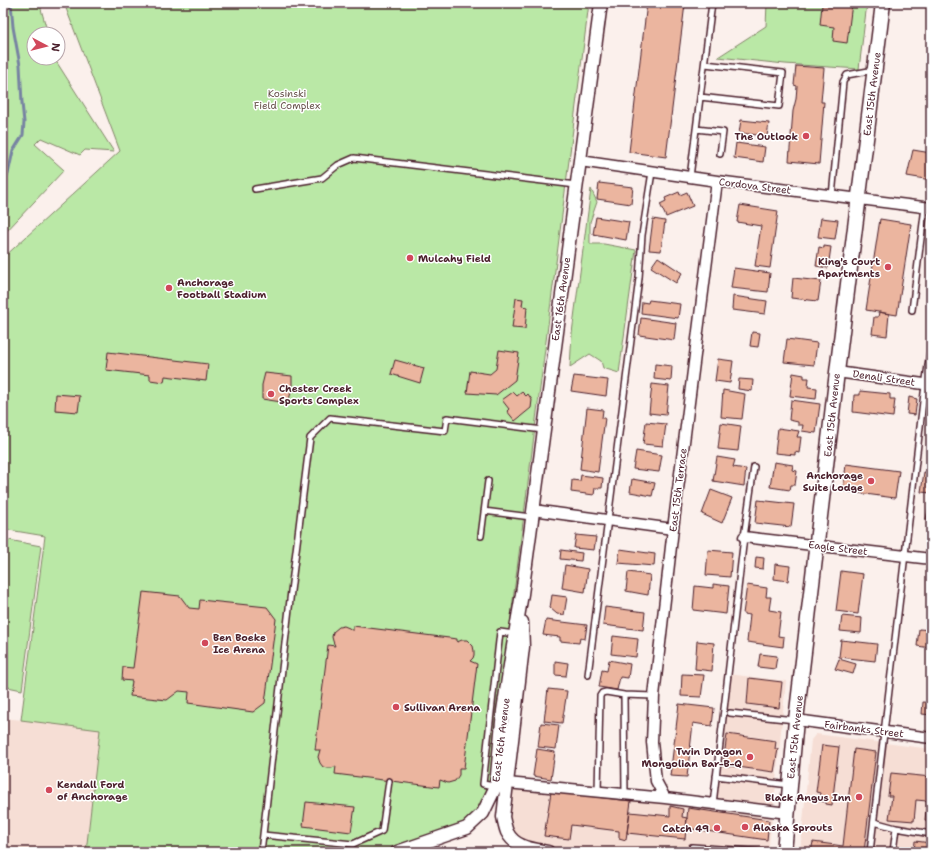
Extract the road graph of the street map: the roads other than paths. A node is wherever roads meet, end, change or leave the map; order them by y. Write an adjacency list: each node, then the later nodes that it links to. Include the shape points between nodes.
1 (601, 3): 9 (street, East 16th Avenue)
2 (712, 3): 4 (lane)
3 (883, 3): 5 (main road, East 15th Avenue)
4 (705, 64): 6 (lane); 6 (lane, via 783,72 779,106)
5 (875, 70): 15 (lane, via 848,75 843,82); 16 (main road, East 15th Avenue)
6 (700, 97): 7 (lane)
7 (696, 129): 8 (lane, via 723,132); 11 (lane)
8 (720, 154)
9 (580, 161): 10 (street, Cordova Street); 13 (street, East 16th Avenue)
10 (652, 172): 11 (street, Cordova Street); 27 (lane, via 642,234 639,278)
11 (690, 177): 12 (street, Cordova Street)
12 (717, 181): 15 (street, Cordova Street); 28 (street, East 15th Terrace)
13 (576, 185): 14 (lane, via 354,158 338,165 322,178); 22 (street, East 16th Avenue)
14 (255, 189)
15 (832, 196): 16 (street, Cordova Street)
16 (859, 199): 17 (street, Cordova Street); 20 (main road, East 15th Avenue)
17 (928, 208): 18 (lane)
18 (912, 310)
19 (931, 345): 21 (lane)
20 (837, 372): 21 (street, Denali Street); 31 (main road, East 15th Avenue)
21 (928, 384): 32 (lane)
22 (544, 430): 26 (street, East 16th Avenue); 54 (lane, via 447,418 445,430 330,418 310,438)
23 (754, 467): 30 (lane)
24 (488, 481): 25 (lane)
25 (484, 511): 26 (lane); 29 (lane)
26 (533, 514): 27 (street); 34 (street, East 16th Avenue)
27 (608, 520): 28 (street); 35 (lane)
28 (673, 529): 37 (street, East 15th Terrace)
29 (481, 536)
30 (744, 537): 31 (street, Eagle Street); 42 (lane)
31 (817, 546): 32 (street, Eagle Street); 39 (main road, East 15th Avenue)
32 (905, 556): 33 (street, Eagle Street); 40 (lane)
33 (931, 559)
34 (522, 594): 44 (street, East 16th Avenue, via 503,712); 44 (street, East 16th Avenue, via 523,647)
35 (588, 675)
36 (624, 695): 37 (lane); 46 (lane, via 606,692 600,696); 47 (lane)
37 (654, 696): 48 (street, East 15th Terrace, via 652,742 656,781)
38 (730, 713): 39 (lane)
39 (796, 720): 40 (street, Fairbanks Street); 45 (main road, East 15th Avenue)
40 (884, 732): 41 (street, Fairbanks Street); 51 (lane)
41 (931, 738)
42 (716, 776): 45 (lane); 49 (lane)
43 (389, 781): 54 (lane, via 382,831 353,844)
44 (501, 784): 46 (street); 58 (street, East 16th Avenue, via 483,813 468,828); 59 (street, East 16th Avenue, via 502,816 508,832 516,843 526,848)
45 (790, 785): 50 (main road, East 15th Avenue)
46 (598, 792): 47 (street)
47 (625, 794): 48 (street)
48 (665, 798): 49 (street)
49 (713, 804): 50 (street)
50 (788, 813): 61 (main road, East 15th Avenue)
51 (874, 822): 52 (lane); 62 (lane)
52 (896, 828): 53 (lane); 63 (lane)
53 (931, 834)
54 (263, 835): 57 (lane)
55 (692, 847): 56 (lane)
56 (718, 850): 60 (lane)
57 (261, 852)
58 (397, 852)
59 (548, 852)
60 (764, 852)
61 (784, 852)
62 (870, 852)
63 (893, 852)

